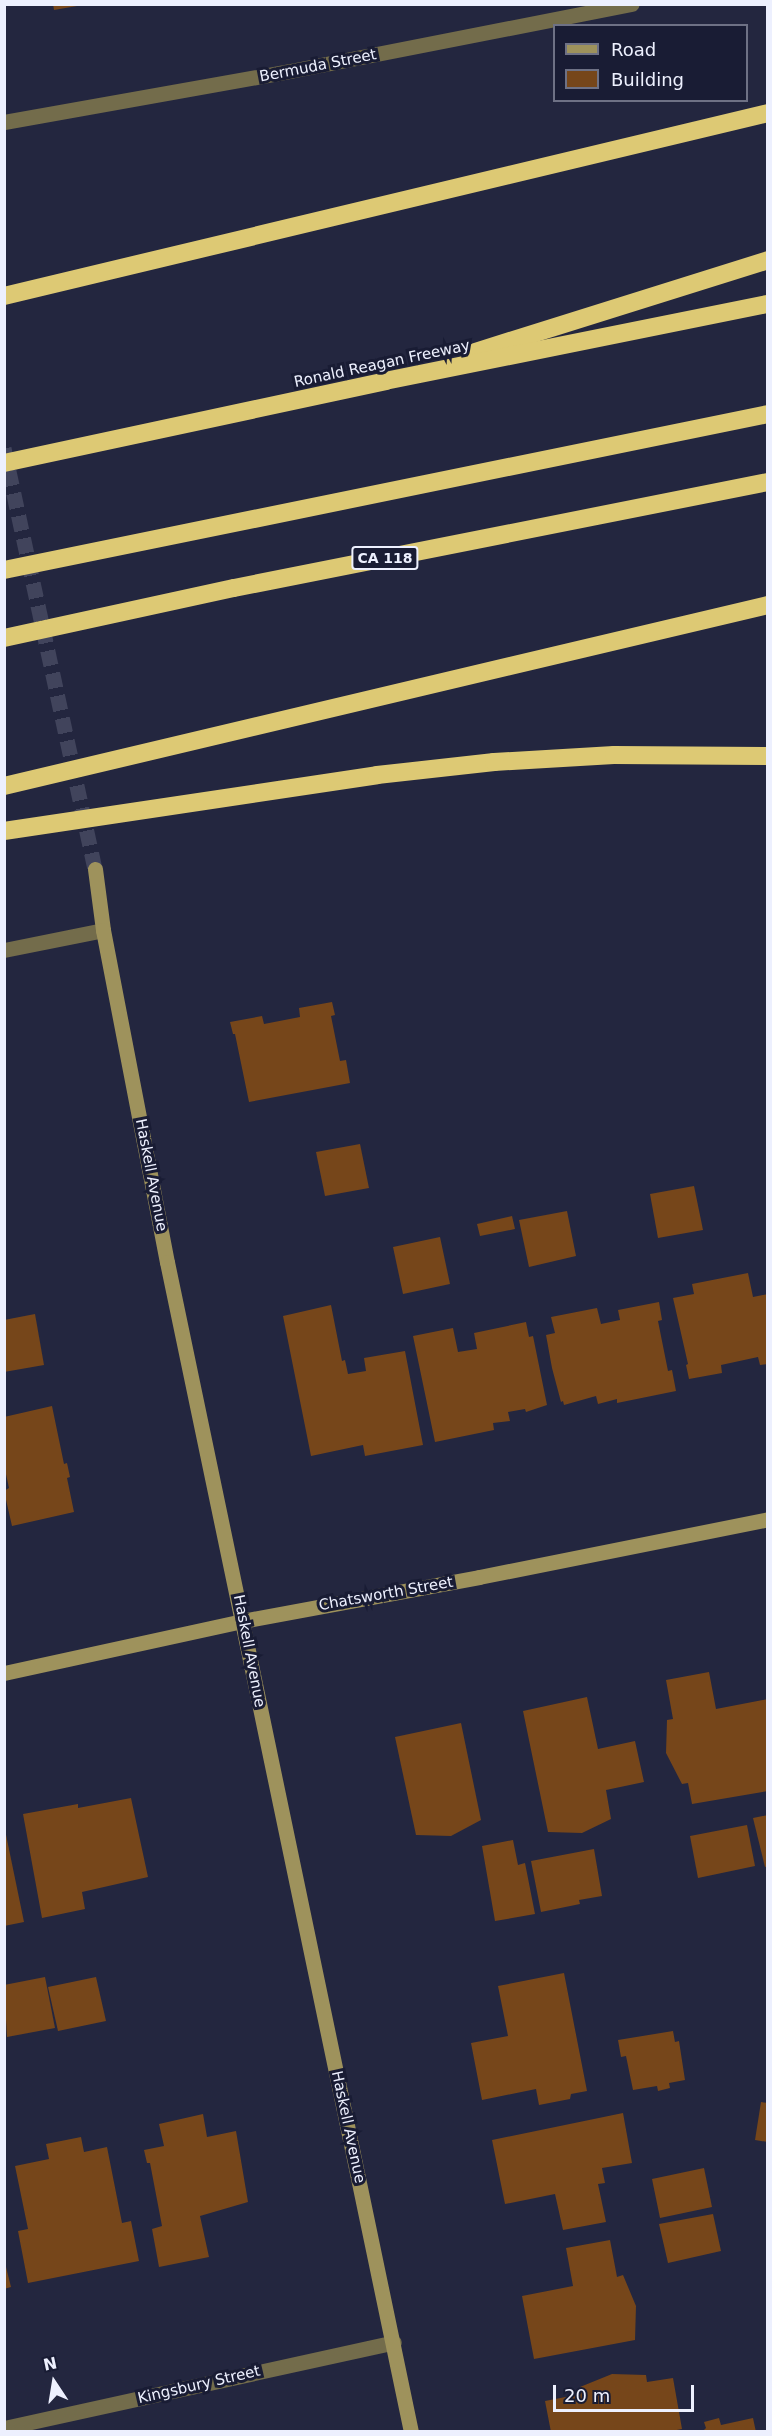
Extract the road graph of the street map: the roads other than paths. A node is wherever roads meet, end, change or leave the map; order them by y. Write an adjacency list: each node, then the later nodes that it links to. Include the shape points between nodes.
1 (630, 4): 2 (street, Bermuda Street)
2 (603, 8): 4 (street, Bermuda Street, via 290,71)
3 (768, 113): 6 (highway)
4 (4, 122)
5 (768, 260): 8 (highway)
6 (4, 296)
7 (768, 304): 8 (highway, Ronald Reagan Freeway)
8 (385, 381): 10 (highway, Ronald Reagan Freeway)
9 (768, 414): 12 (highway)
10 (4, 463)
11 (768, 482): 14 (highway, CA 118)
12 (4, 570)
13 (768, 605): 16 (highway)
14 (4, 638)
15 (768, 756): 17 (highway, via 614,755 494,762 377,775)
16 (4, 786)
17 (4, 831)
18 (94, 869): 19 (main road, Haskell Avenue)
19 (104, 930): 20 (street); 22 (main road, Haskell Avenue)
20 (4, 950)
21 (768, 1519): 22 (main road, Chatsworth Street)
22 (242, 1621): 23 (main road, Chatsworth Street); 24 (main road, Haskell Avenue)
23 (4, 1673)
24 (394, 2342): 25 (street, Kingsbury Street); 26 (main road, Haskell Avenue)
25 (4, 2428)
26 (411, 2432)

